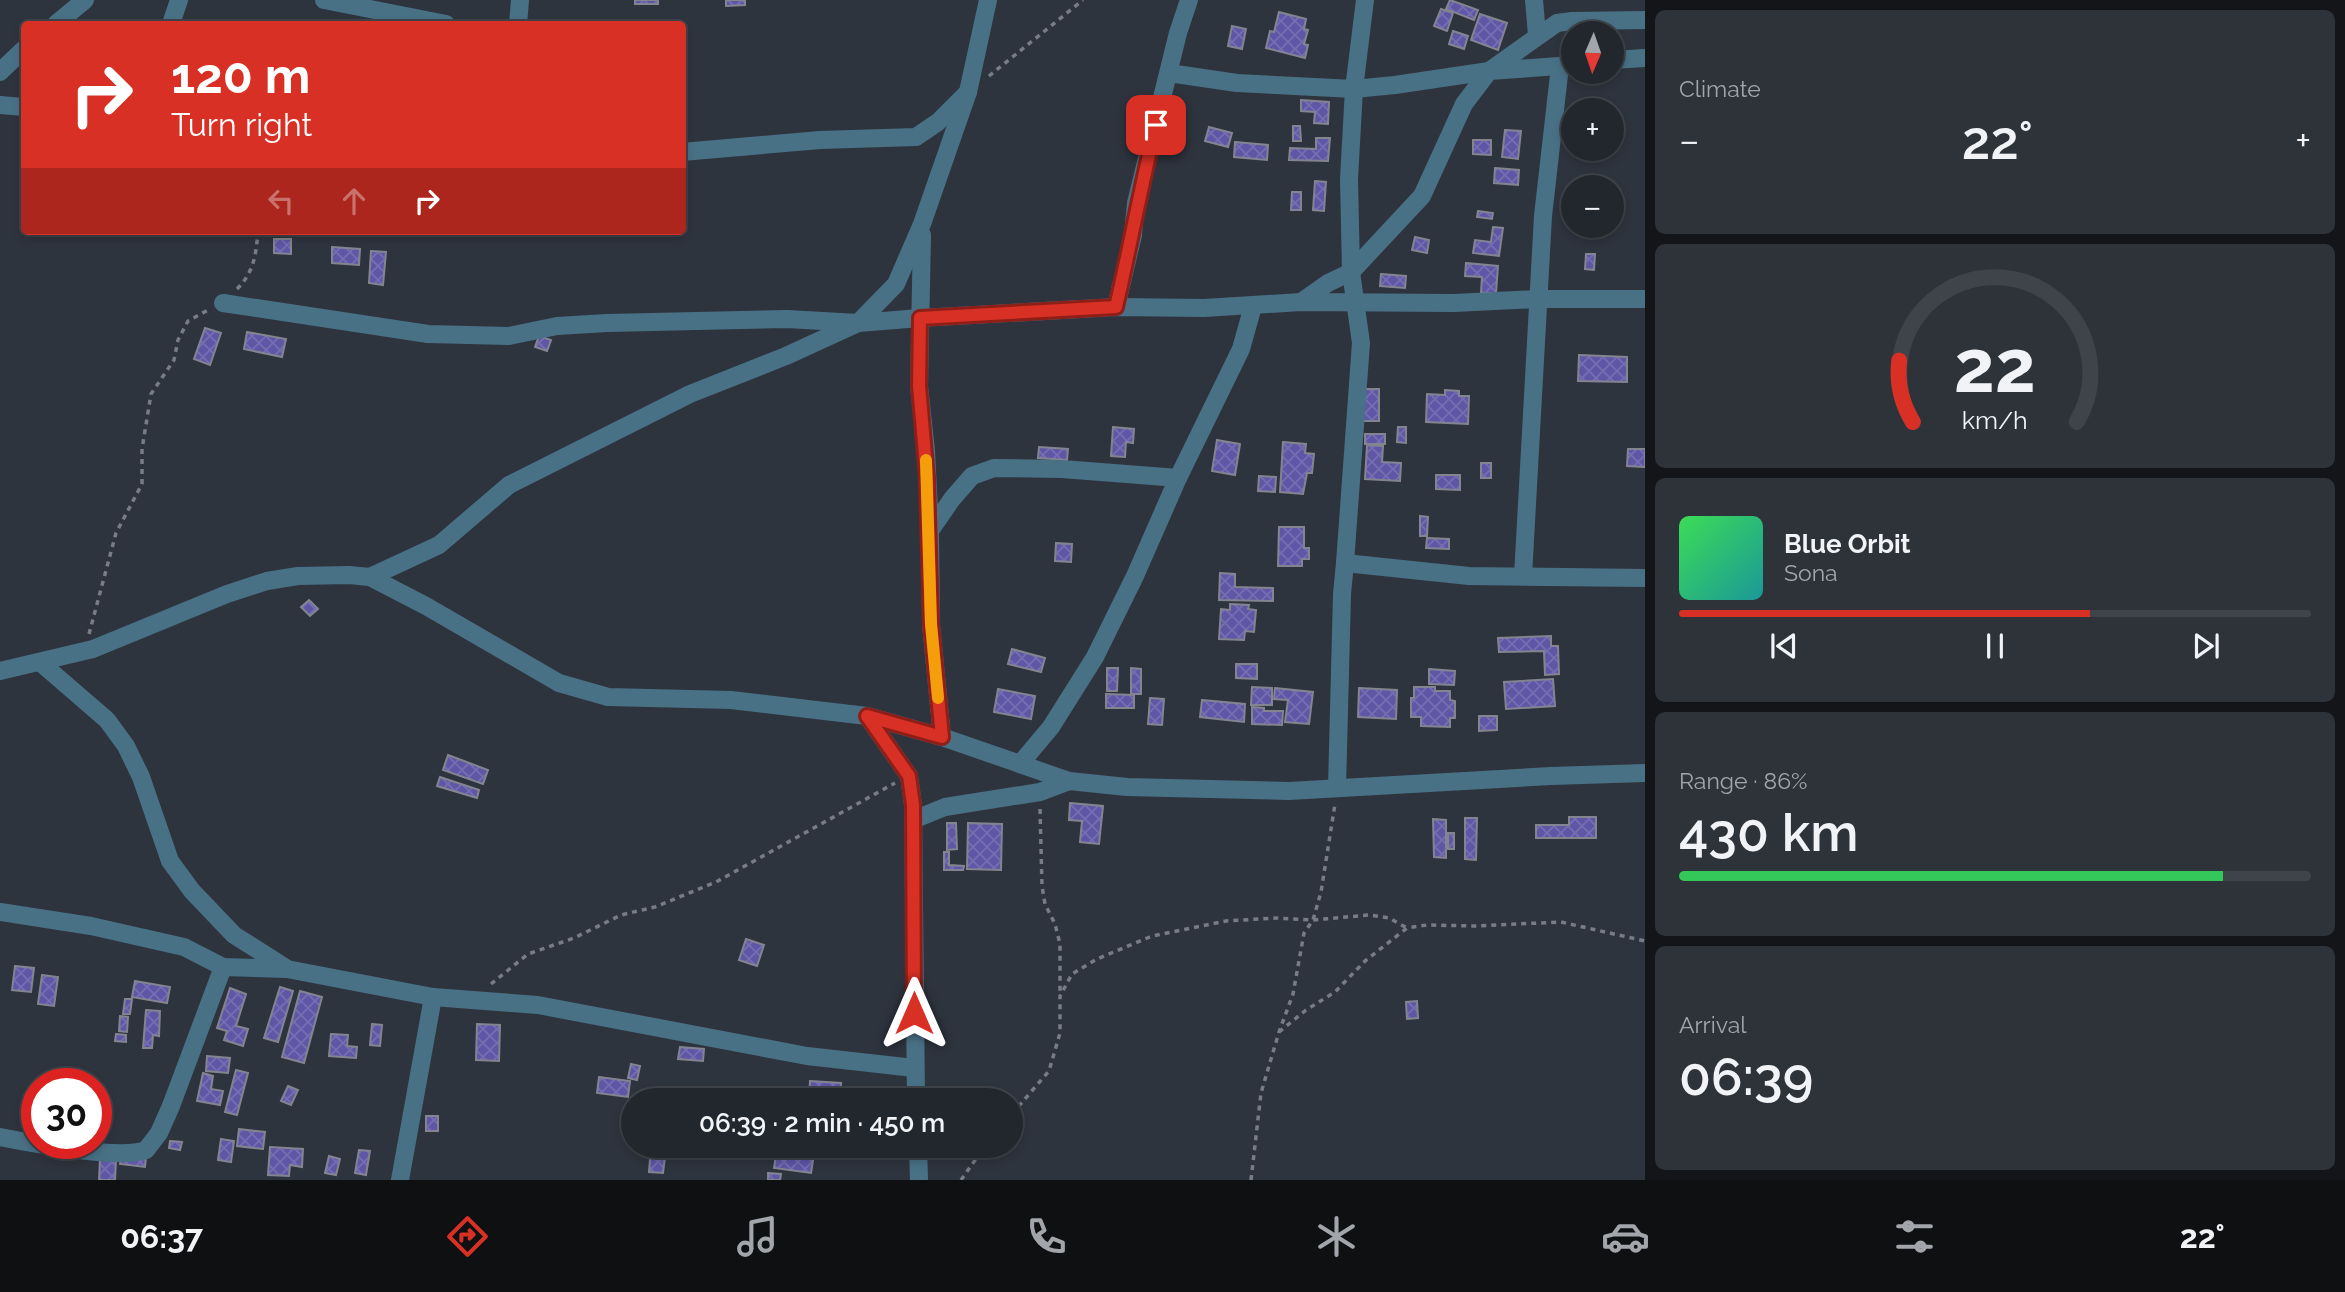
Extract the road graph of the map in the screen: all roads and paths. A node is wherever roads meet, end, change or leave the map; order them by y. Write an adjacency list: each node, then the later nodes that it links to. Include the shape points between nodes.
1 (85, 0): 11 (street)
2 (179, 0): 12 (street)
3 (324, 0): 13 (street)
4 (520, 0): 14 (street)
5 (988, 0): 25 (street)
6 (1083, 0): 25 (path)
7 (1189, 0): 22 (street)
8 (1365, 0): 24 (street)
9 (1534, 0): 15 (street)
10 (1645, 20): 15 (street, via 1557,23)
11 (60, 21)
12 (172, 21)
13 (431, 21)
14 (518, 21)
15 (1537, 35): 20 (street)
16 (21, 52): 21 (street)
17 (1645, 58): 18 (street)
18 (1624, 59)
19 (1561, 65): 20 (street)
20 (1489, 71): 24 (street); 31 (street, via 1464,104 1422,196)
21 (0, 72)
22 (1169, 73): 24 (street, via 1237,83); 38 (street)
23 (1563, 84): 32 (street, via 1543,216)
24 (1354, 89): 31 (street, via 1349,179)
25 (968, 92): 28 (street, via 916,137); 29 (street)
26 (0, 106): 27 (street)
27 (21, 107)
28 (686, 152)
29 (922, 224): 39 (street); 40 (street, via 897,284)
30 (258, 235): 36 (path, via 248,278)
31 (1351, 272): 34 (street); 35 (street)
32 (1539, 299): 33 (street); 35 (street); 44 (street)
33 (1645, 299)
34 (1301, 302): 35 (street); 37 (street)
35 (1354, 302): 43 (street, via 1362,343)
36 (223, 303): 40 (street, via 428,334 509,336 557,326 607,323 787,319); 47 (path, via 188,321 174,360 150,394 142,484 116,533)
37 (1253, 306): 38 (street); 41 (street, via 1241,349)
38 (1116, 307): 39 (street)
39 (920, 318): 40 (street); 42 (street, via 919,386)
40 (858, 323): 45 (street, via 690,394 509,485 439,545)
41 (1178, 478): 42 (street, via 994,468 972,477); 52 (street, via 1095,657 1051,727)
42 (930, 531): 51 (street, via 931,624)
43 (1345, 564): 44 (street, via 1469,576); 56 (street)
44 (1523, 576): 46 (street)
45 (370, 577): 47 (street, via 298,576 267,581); 50 (street, via 559,683 608,697 731,700)
46 (1645, 578)
47 (84, 652): 48 (street)
48 (41, 663): 49 (street); 64 (street, via 107,720 126,746 170,861 192,891 234,935)
49 (0, 671)
50 (867, 716): 51 (street); 54 (street)
51 (942, 737): 52 (street)
52 (1020, 764): 55 (street)
53 (1645, 773): 56 (street)
54 (909, 776): 58 (street); 67 (path, via 716,882 528,954)
55 (1069, 780): 56 (street, via 1127,787); 57 (street)
56 (1337, 788): 60 (path)
57 (1040, 792): 58 (street, via 945,807); 66 (path, via 1042,886 1060,944)
58 (913, 820): 69 (street)
59 (0, 912): 63 (street, via 184,947)
60 (1313, 920): 61 (path, via 1369,915 1390,918); 66 (path, via 1226,920 1152,936 1072,974); 68 (path, via 1304,933 1293,995)
61 (1407, 928): 62 (path, via 1561,922); 68 (path, via 1335,992)
62 (1645, 941)
63 (223, 967): 64 (street); 72 (street, via 171,1106 146,1150 100,1151)
64 (287, 969): 65 (street)
65 (433, 996): 67 (street); 75 (street)
66 (1060, 996): 71 (path, via 1060,1033 1049,1071)
67 (474, 1000): 69 (street, via 538,1005 807,1056)
68 (1279, 1032): 78 (path, via 1261,1093)
69 (914, 1068): 70 (street)
70 (915, 1088)
71 (1023, 1101)
72 (0, 1137)
73 (918, 1158): 76 (street)
74 (977, 1158): 77 (path)
75 (400, 1180)
76 (919, 1180)
77 (961, 1180)
78 (1251, 1180)

